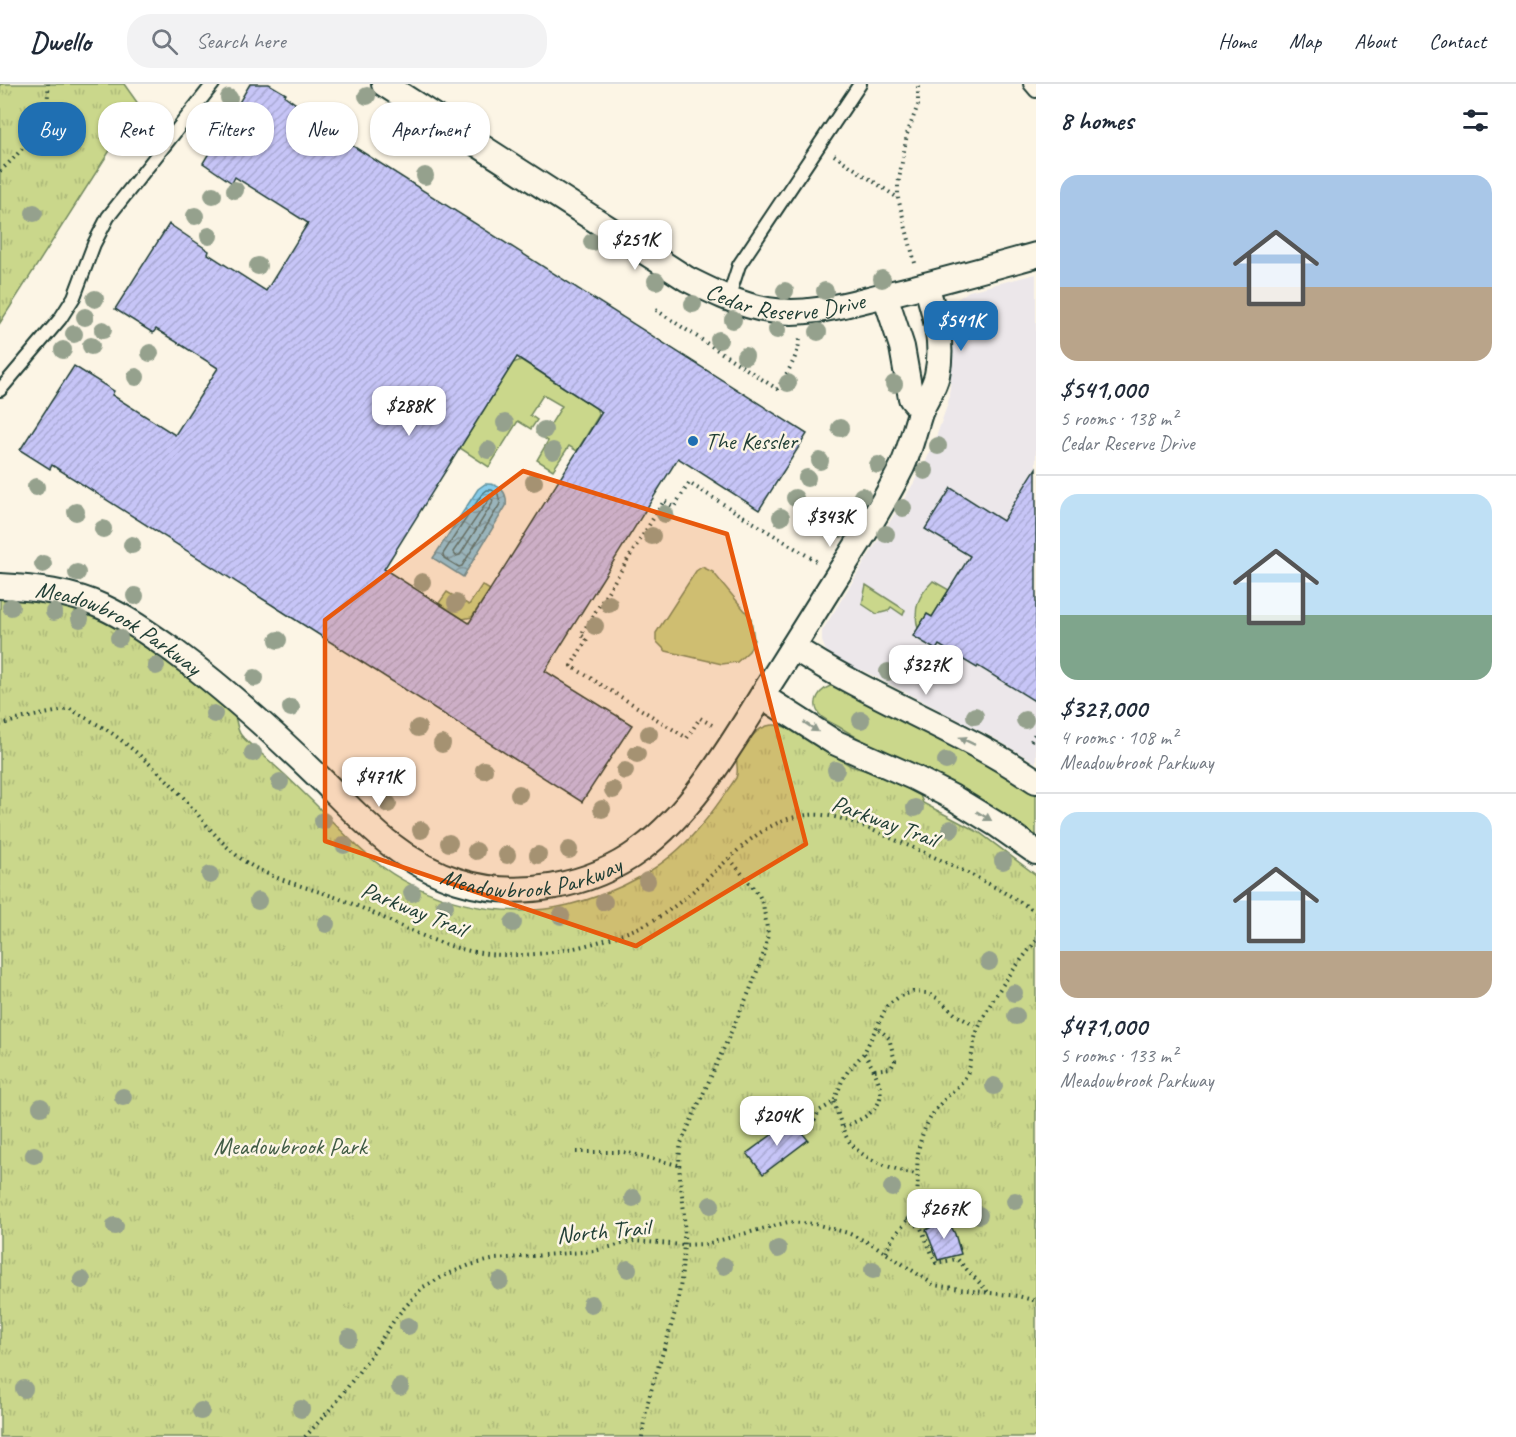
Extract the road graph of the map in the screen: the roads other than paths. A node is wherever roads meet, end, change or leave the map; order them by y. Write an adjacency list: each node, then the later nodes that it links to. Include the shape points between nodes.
1 (213, 84): 10 (lane, via 108,217 74,297)
2 (384, 84): 9 (street, Cedar Reserve Drive, via 687,279)
3 (860, 84): 9 (lane, via 739,265)
4 (1029, 84): 5 (lane)
5 (1036, 91)
6 (1036, 255): 7 (street, Cedar Reserve Drive)
7 (922, 279): 8 (street, Cedar Reserve Drive); 11 (street, via 937,319 940,353 937,376)
8 (885, 295): 9 (street, Cedar Reserve Drive, via 827,310 801,312 769,310); 11 (street, Cedar Reserve Drive, via 902,348 911,399)
9 (728, 299)
10 (0, 390)
11 (921, 410): 13 (street, via 903,464)
12 (0, 586): 14 (street, Meadowbrook Parkway, via 65,594 125,619 259,718 370,830 394,849 435,873 482,887 503,890 561,885 585,878 638,851 688,807)
13 (793, 647): 14 (street); 15 (street, one-way to 13, via 982,748 853,684)
14 (762, 696): 16 (street, one-way to 16, via 834,742 952,797)
15 (1036, 781)
16 (1036, 852)

